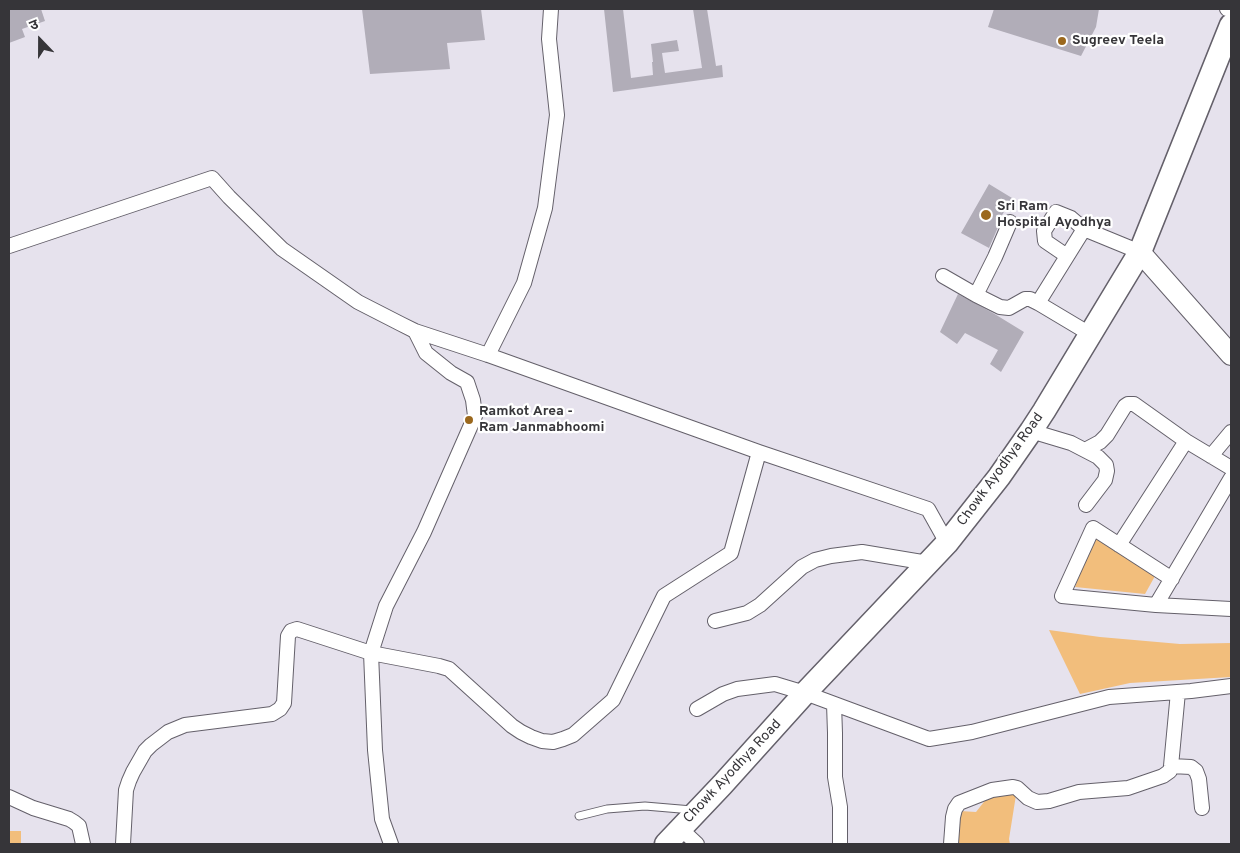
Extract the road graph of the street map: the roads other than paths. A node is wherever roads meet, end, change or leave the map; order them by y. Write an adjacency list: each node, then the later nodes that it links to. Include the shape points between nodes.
1 (551, 9): 16 (street, via 549,39 557,116 545,208 524,283)
2 (1227, 9): 3 (street)
3 (1231, 10)
4 (1231, 25): 9 (main road, Chowk Ayodhya Road)
5 (1231, 60): 9 (main road)
6 (1010, 222): 12 (street)
7 (1084, 229): 9 (street); 10 (street); 10 (street, via 1071,218 1056,212 1044,231 1045,241)
8 (9, 246): 14 (street, via 212,178 282,250 358,302)
9 (1143, 255): 15 (main road, Chowk Ayodhya Road); 17 (street); 19 (main road)
10 (1067, 256): 13 (street)
11 (944, 276): 12 (street)
12 (976, 295): 13 (street, via 1006,308 1030,299)
13 (1038, 303): 15 (street)
14 (415, 331): 16 (street); 34 (street, via 426,353 467,382 475,416 424,532 386,606)
15 (1090, 334): 19 (main road, Chowk Ayodhya Road, via 1044,411)
16 (488, 355): 22 (street)
17 (1231, 355)
18 (1231, 432): 23 (street)
19 (1037, 433): 21 (street); 27 (main road, Chowk Ayodhya Road); 37 (main road, via 934,570)
20 (1186, 441): 21 (street, via 1134,404 1128,404 1107,435); 23 (street); 28 (street)
21 (1085, 450): 26 (street, via 1098,457 1107,471 1105,480)
22 (760, 452): 27 (street, via 928,509); 34 (street, via 731,553 664,596 613,700 573,735 553,742 531,738 512,726 448,669)
23 (1211, 456): 24 (street)
24 (1231, 468)
25 (1231, 478): 30 (street)
26 (1086, 505)
27 (947, 543): 29 (main road, Chowk Ayodhya Road)
28 (1119, 545): 30 (street); 31 (street, via 1094,528 1062,596)
29 (928, 563): 33 (street, via 862,552 815,560 747,613); 37 (main road, Chowk Ayodhya Road)
30 (1172, 580): 31 (street)
31 (1156, 605): 32 (street)
32 (1231, 609)
33 (715, 621)
34 (371, 653): 46 (street, via 297,629 291,631 288,636 284,703 280,709 272,714 185,725 151,744 128,781); 47 (street, via 382,819)
35 (1231, 686): 36 (street)
36 (1178, 692): 37 (street, via 1109,697 972,732 928,739); 39 (street)
37 (819, 698): 38 (street, via 775,684 737,689); 42 (main road, Chowk Ayodhya Road); 44 (main road); 48 (street, via 835,733)
38 (697, 709)
39 (1171, 766): 41 (street, via 1196,771); 49 (street, via 1163,776 1128,788 1079,792 1049,802 1037,802 1013,787 992,790 959,803 952,817)
40 (9, 797): 45 (street, via 74,822 79,826)
41 (1202, 808)
42 (698, 810): 43 (lane, via 645,806 606,809); 44 (main road, Chowk Ayodhya Road)
43 (579, 816)
44 (684, 840)
45 (83, 844)
46 (123, 844)
47 (391, 844)
48 (840, 844)
49 (951, 844)

